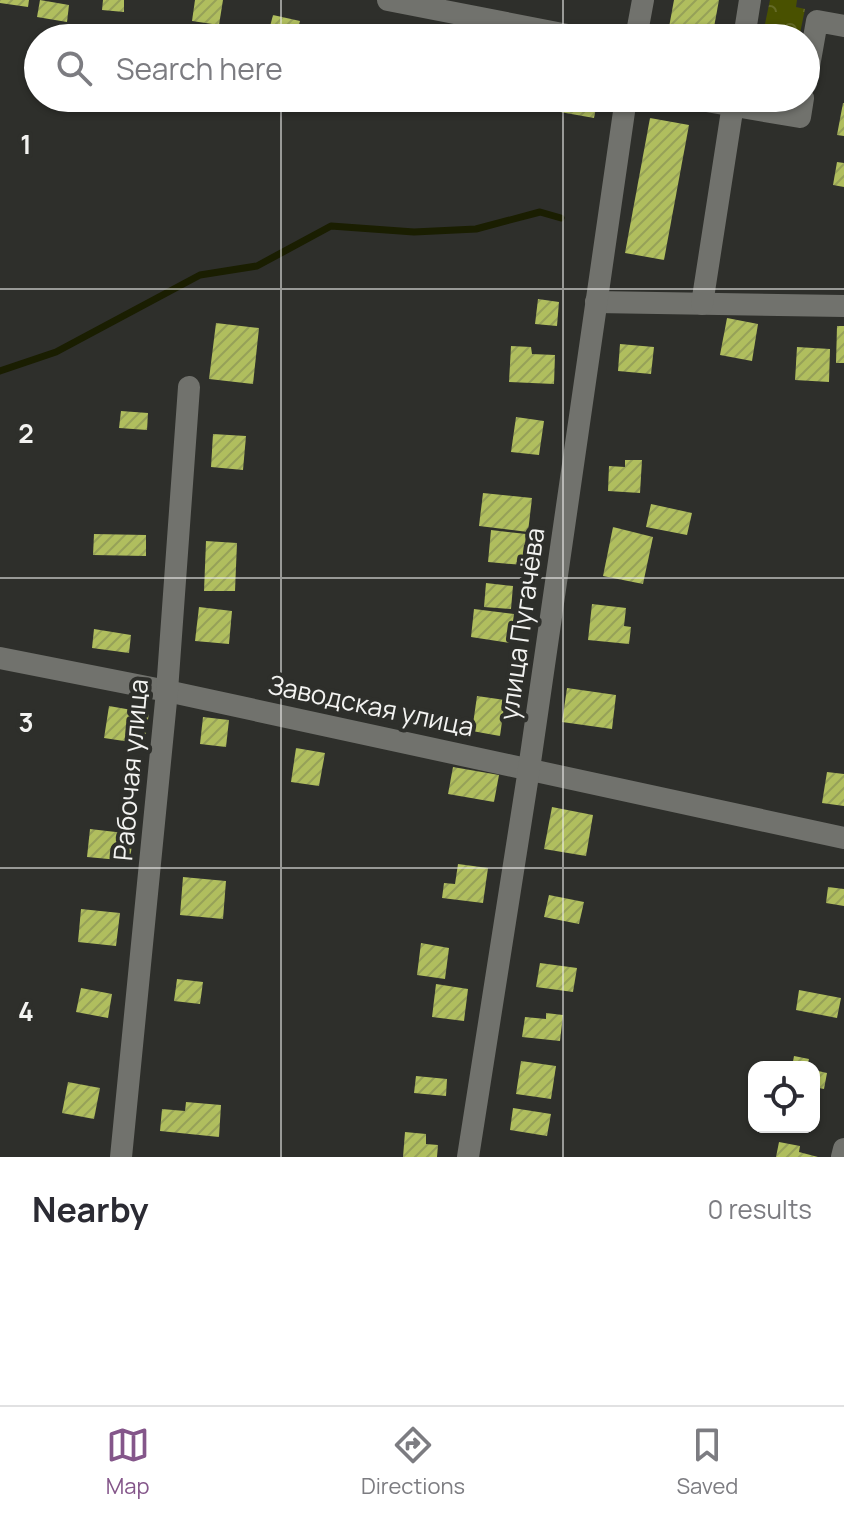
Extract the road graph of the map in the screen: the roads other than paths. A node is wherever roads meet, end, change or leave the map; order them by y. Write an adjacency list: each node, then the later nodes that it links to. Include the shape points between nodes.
1 (388, 0): 4 (street)
2 (643, 0): 5 (street)
3 (750, 0): 6 (street)
4 (511, 24)
5 (639, 24)
6 (746, 24)
7 (816, 24): 8 (street)
8 (844, 26)
9 (624, 112): 13 (street, улица Пугачёва)
10 (732, 112): 14 (street)
11 (778, 112): 12 (street, via 800,117)
12 (801, 112)
13 (596, 302): 14 (street); 19 (street, улица Пугачёва)
14 (702, 304): 15 (street)
15 (844, 306)
16 (189, 387): 18 (street, Рабочая улица)
17 (0, 658): 18 (street, Заводская улица)
18 (167, 691): 19 (street, Заводская улица); 22 (street, Рабочая улица)
19 (529, 769): 20 (street, Заводская улица); 23 (street, улица Пугачёва)
20 (844, 838)
21 (844, 1149): 24 (street)
22 (121, 1157)
23 (468, 1157)
24 (842, 1157)

